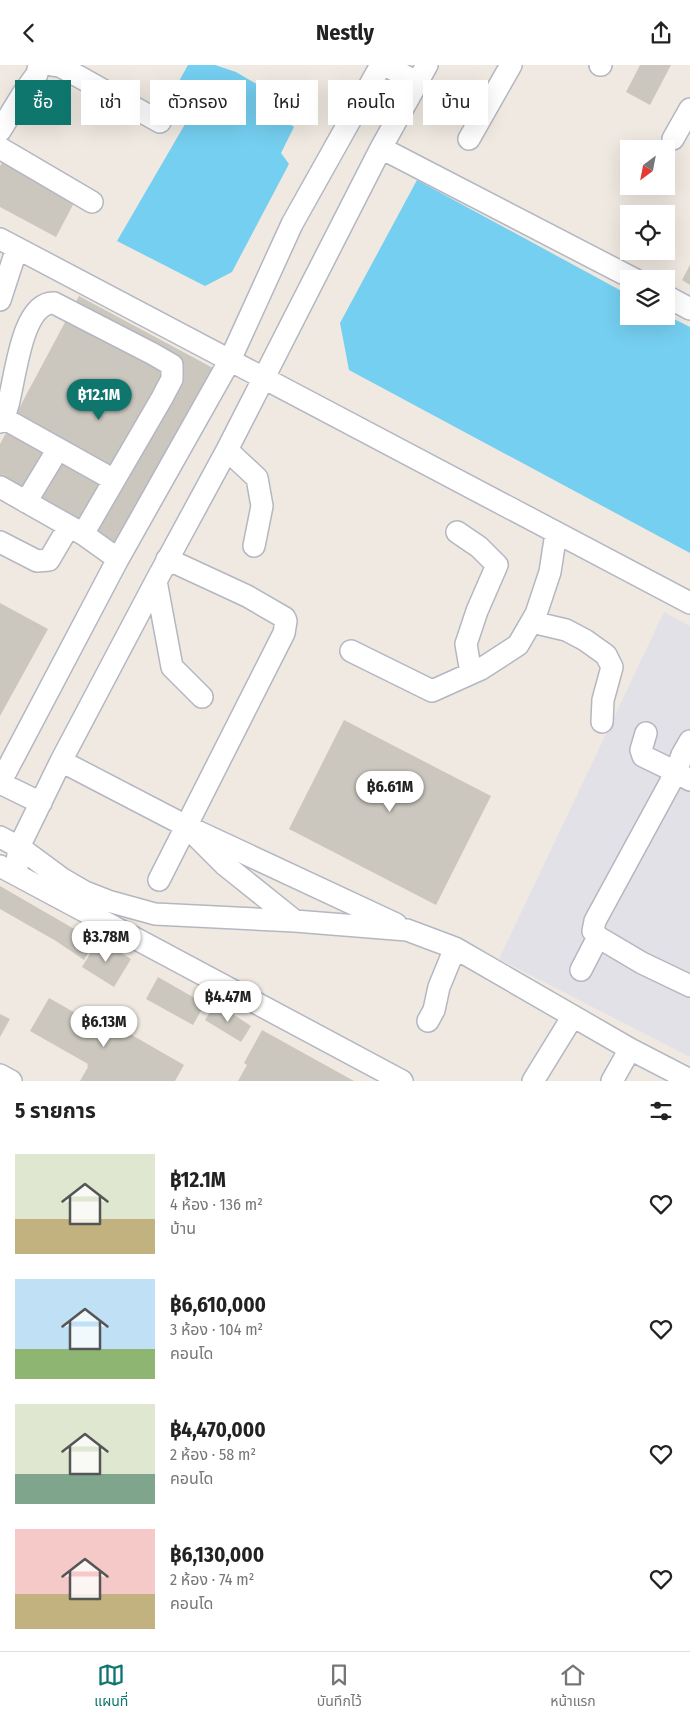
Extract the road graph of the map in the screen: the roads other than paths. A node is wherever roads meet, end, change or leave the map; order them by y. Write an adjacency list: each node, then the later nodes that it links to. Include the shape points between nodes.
1 (39, 65): 8 (lane)
2 (52, 65): 7 (lane, via 60,66)
3 (383, 65): 5 (lane); 19 (lane, via 292,224)
4 (511, 65): 9 (lane)
5 (422, 74): 12 (lane)
6 (690, 109): 10 (lane)
7 (150, 116)
8 (0, 131)
9 (469, 139)
10 (674, 139)
11 (0, 148): 13 (lane)
12 (381, 148): 15 (lane); 20 (lane)
13 (92, 202)
14 (9, 244): 16 (lane); 19 (lane)
15 (620, 272)
16 (0, 300)
17 (675, 301): 18 (lane)
18 (690, 309)
19 (230, 361): 20 (lane); 32 (lane)
20 (263, 379): 23 (lane); 29 (lane)
21 (1, 420): 22 (lane); 24 (lane, via 7,410 32,315 49,303 154,354 172,365 172,379)
22 (58, 449): 24 (lane); 26 (lane)
23 (227, 450): 31 (lane, via 257,478 262,506); 33 (lane)
24 (114, 480): 27 (lane)
25 (0, 487): 26 (lane)
26 (26, 502): 27 (lane)
27 (76, 530): 30 (lane, via 49,560 37,561); 32 (lane)
28 (457, 532): 38 (lane, via 497,565 466,644)
29 (556, 533): 35 (lane); 36 (lane, via 550,572)
30 (0, 542)
31 (254, 546)
32 (118, 559): 45 (lane)
33 (167, 559): 34 (lane); 47 (lane, via 247,596 286,621 284,633)
34 (156, 581): 39 (lane, via 172,667); 43 (lane)
35 (690, 603)
36 (532, 622): 38 (lane, via 518,645); 40 (lane, via 566,630 606,655 612,667 603,701)
37 (351, 651): 38 (lane, via 432,691)
38 (472, 673)
39 (202, 697)
40 (602, 721)
41 (646, 733): 44 (lane, via 641,750 643,756)
42 (690, 741): 44 (lane, via 682,755)
43 (61, 761): 46 (lane); 47 (lane)
44 (683, 776): 54 (lane, via 594,921 593,931)
45 (0, 783): 46 (lane)
46 (42, 803): 49 (lane)
47 (186, 826): 51 (lane); 52 (lane, via 225,865); 53 (lane)
48 (0, 837): 49 (lane)
49 (20, 847): 50 (lane, via 17,862); 52 (lane, via 61,879 108,901 155,915)
50 (8, 870): 64 (lane)
51 (159, 880)
52 (295, 921): 53 (lane)
53 (408, 930): 55 (lane)
54 (598, 937): 56 (lane); 57 (lane)
55 (455, 949): 58 (lane); 59 (lane)
56 (581, 969)
57 (690, 986)
58 (572, 1016): 60 (lane); 65 (lane)
59 (428, 1021)
60 (630, 1049): 62 (lane); 66 (lane)
61 (0, 1075): 63 (lane)
62 (690, 1080)
63 (11, 1081)
64 (402, 1081)
65 (533, 1081)
66 (612, 1081)

